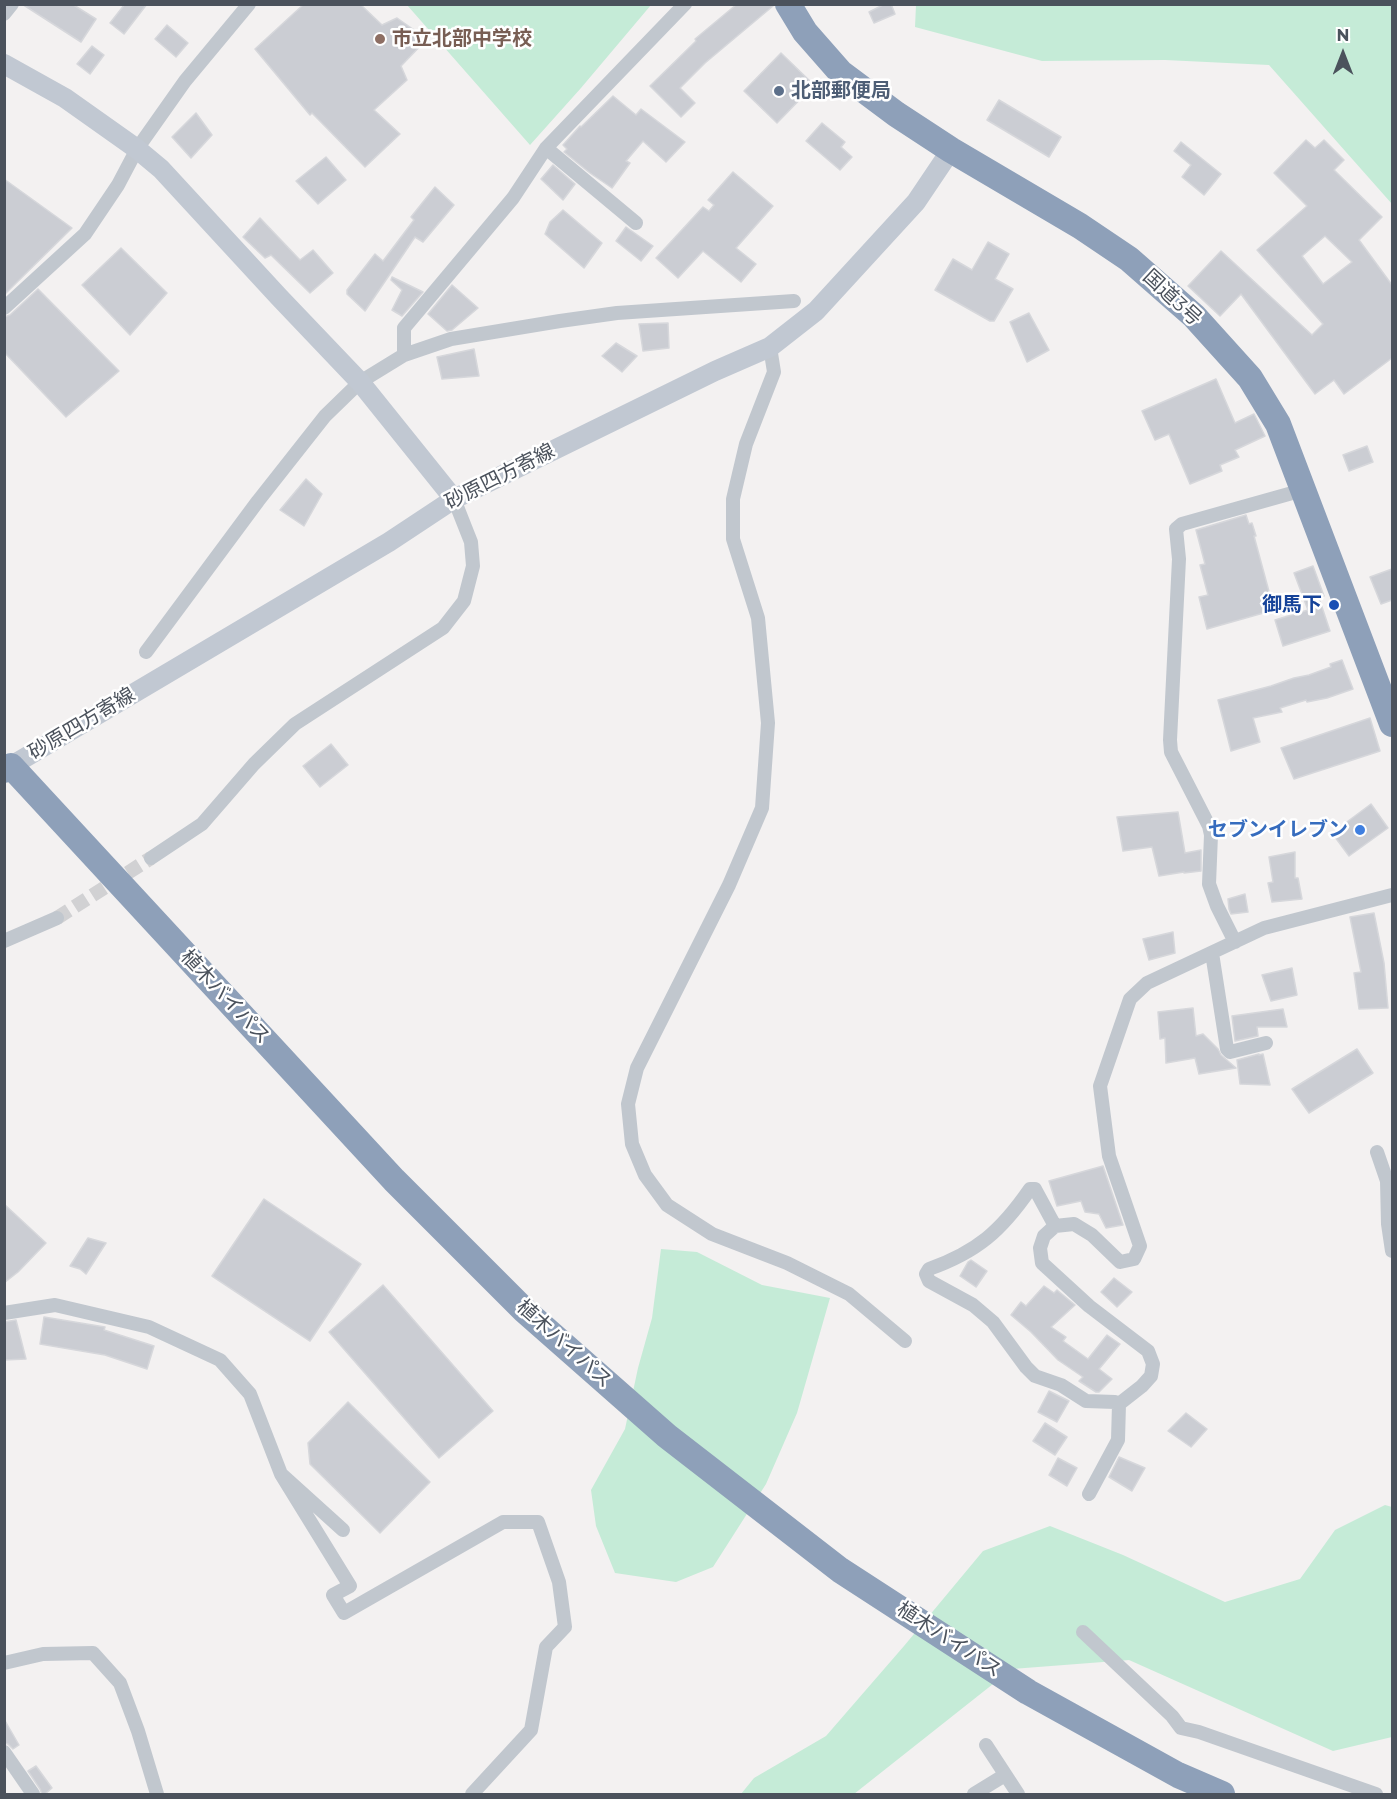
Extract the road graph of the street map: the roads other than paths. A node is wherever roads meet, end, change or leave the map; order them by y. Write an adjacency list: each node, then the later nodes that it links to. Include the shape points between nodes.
1 (12, 4): 5 (street)
2 (249, 4): 8 (street, via 185,81)
3 (685, 4): 7 (street)
4 (788, 4): 9 (highway, 国道3号, via 805,32 841,73)
5 (4, 14)
6 (4, 64): 8 (main road, via 65,98)
7 (546, 148): 10 (street); 14 (street, via 513,198 404,328)
8 (137, 149): 12 (street, via 85,234); 15 (main road, via 161,169)
9 (951, 150): 13 (main road, 砂原四方寄線, via 916,202 816,311); 16 (highway, 国道3号, via 1129,259 1194,316 1250,378 1278,424)
10 (636, 223)
11 (794, 301): 14 (street, via 617,313 451,339)
12 (4, 308)
13 (770, 347): 17 (main road, 砂原四方寄線); 32 (street, via 774,372 746,444 733,499 734,539 758,618 768,723 762,808 729,885 637,1068 628,1104 632,1144 645,1175 667,1205 712,1234 788,1263 849,1294)
14 (404, 355): 15 (street)
15 (360, 382): 17 (main road); 18 (street, via 325,416 271,484)
16 (1303, 490): 19 (highway, 国道3号); 25 (street, via 1182,524 1176,529 1179,559 1171,752 1209,826 1209,884)
17 (454, 498): 20 (main road, 砂原四方寄線, via 389,542); 21 (street, via 471,542 473,566 464,601 443,628 295,724 202,824)
18 (146, 652)
19 (1392, 724)
20 (8, 768): 42 (highway, 植木バイパス, via 394,1180 525,1311 667,1436 840,1570 1028,1692)
21 (151, 858)
22 (1392, 895): 25 (street, via 1264,928)
23 (57, 918): 24 (street)
24 (4, 941)
25 (1235, 942): 26 (street)
26 (1212, 953): 27 (street, via 1227,1049 1230,1052); 29 (street, via 1147,983 1130,999 1100,1086 1109,1156 1140,1246 1134,1259 1120,1262 1074,1224)
27 (1266, 1043)
28 (1377, 1152): 30 (street, via 1387,1182)
29 (1055, 1226): 33 (street, via 1044,1236 1040,1248 1042,1263 1089,1306 1148,1351 1153,1364 1151,1376); 33 (street, via 1035,1189 1030,1189 996,1232 926,1274 929,1281 973,1305 993,1322 1035,1376 1061,1385 1086,1401)
30 (1392, 1251)
31 (4, 1312): 34 (street, via 55,1305 149,1327 220,1360 250,1394)
32 (905, 1341)
33 (1119, 1404): 35 (street, via 1118,1440)
34 (280, 1474): 36 (street); 45 (street, via 350,1586 333,1595 344,1613 503,1522 538,1522 559,1582 565,1627 546,1647 531,1730)
35 (1089, 1494)
36 (343, 1530)
37 (1083, 1632): 50 (street, via 1181,1728)
38 (4, 1663): 44 (street, via 43,1654 93,1653 120,1683)
39 (986, 1745): 41 (street)
40 (4, 1752): 43 (street)
41 (1005, 1775): 46 (street); 47 (street)
42 (1178, 1775): 48 (highway, 植木バイパス); 49 (highway)
43 (33, 1794)
44 (157, 1794)
45 (472, 1794)
46 (974, 1794)
47 (1018, 1794)
48 (1222, 1794)
49 (1239, 1794)
50 (1376, 1794)

